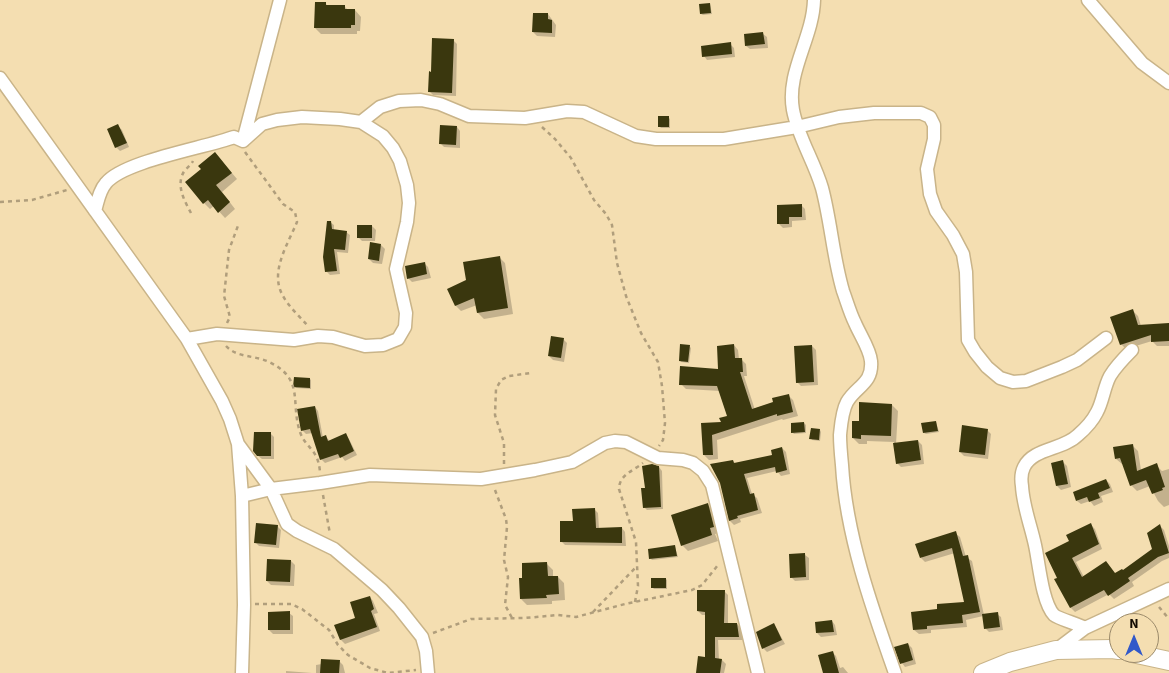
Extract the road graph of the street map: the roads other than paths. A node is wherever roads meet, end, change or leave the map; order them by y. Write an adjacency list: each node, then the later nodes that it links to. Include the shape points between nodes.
1 (280, 0): 8 (street)
2 (814, 0): 7 (street, via 806,43 791,91)
3 (1088, 0): 5 (street, via 1142,63)
4 (0, 78): 9 (street)
5 (1169, 83)
6 (361, 122): 7 (street, via 380,107 398,101 421,100 469,116 525,118 567,111 584,112 636,136 656,139 724,139); 8 (street, via 302,117 278,120 262,124); 11 (street, via 383,136 393,148 407,185 407,222 396,269 406,327 398,338 383,345 365,346 318,336 294,340 217,334)
7 (797, 127): 10 (street, via 874,114 921,114 930,117 934,125 927,169 930,194 936,211 963,254 968,340 974,352 1000,378 1013,382 1040,376 1077,360); 23 (street, via 821,185 843,291 872,360 866,382 848,401 843,414 840,436 842,475 865,581)
8 (239, 139): 9 (street, via 117,173 101,190)
9 (95, 211): 11 (street)
10 (1106, 338)
11 (187, 339): 13 (street, via 222,401)
12 (1132, 350): 17 (street, via 1110,376 1098,411 1084,429 1066,443 1032,456 1022,473 1027,511 1050,606 1054,615)
13 (238, 444): 14 (street); 15 (street)
14 (271, 489): 15 (street); 20 (street, via 287,524 334,549 399,608 422,637); 22 (street, via 370,475 481,479 572,462 615,441 638,446 667,460 694,464 712,485)
15 (242, 496): 21 (street)
16 (1169, 589): 17 (street)
17 (1085, 628): 19 (street)
18 (1109, 649): 19 (main road)
19 (1056, 650): 24 (main road, via 1010,662)
20 (428, 670)
21 (242, 673)
22 (758, 673)
23 (895, 673)
24 (984, 673)

